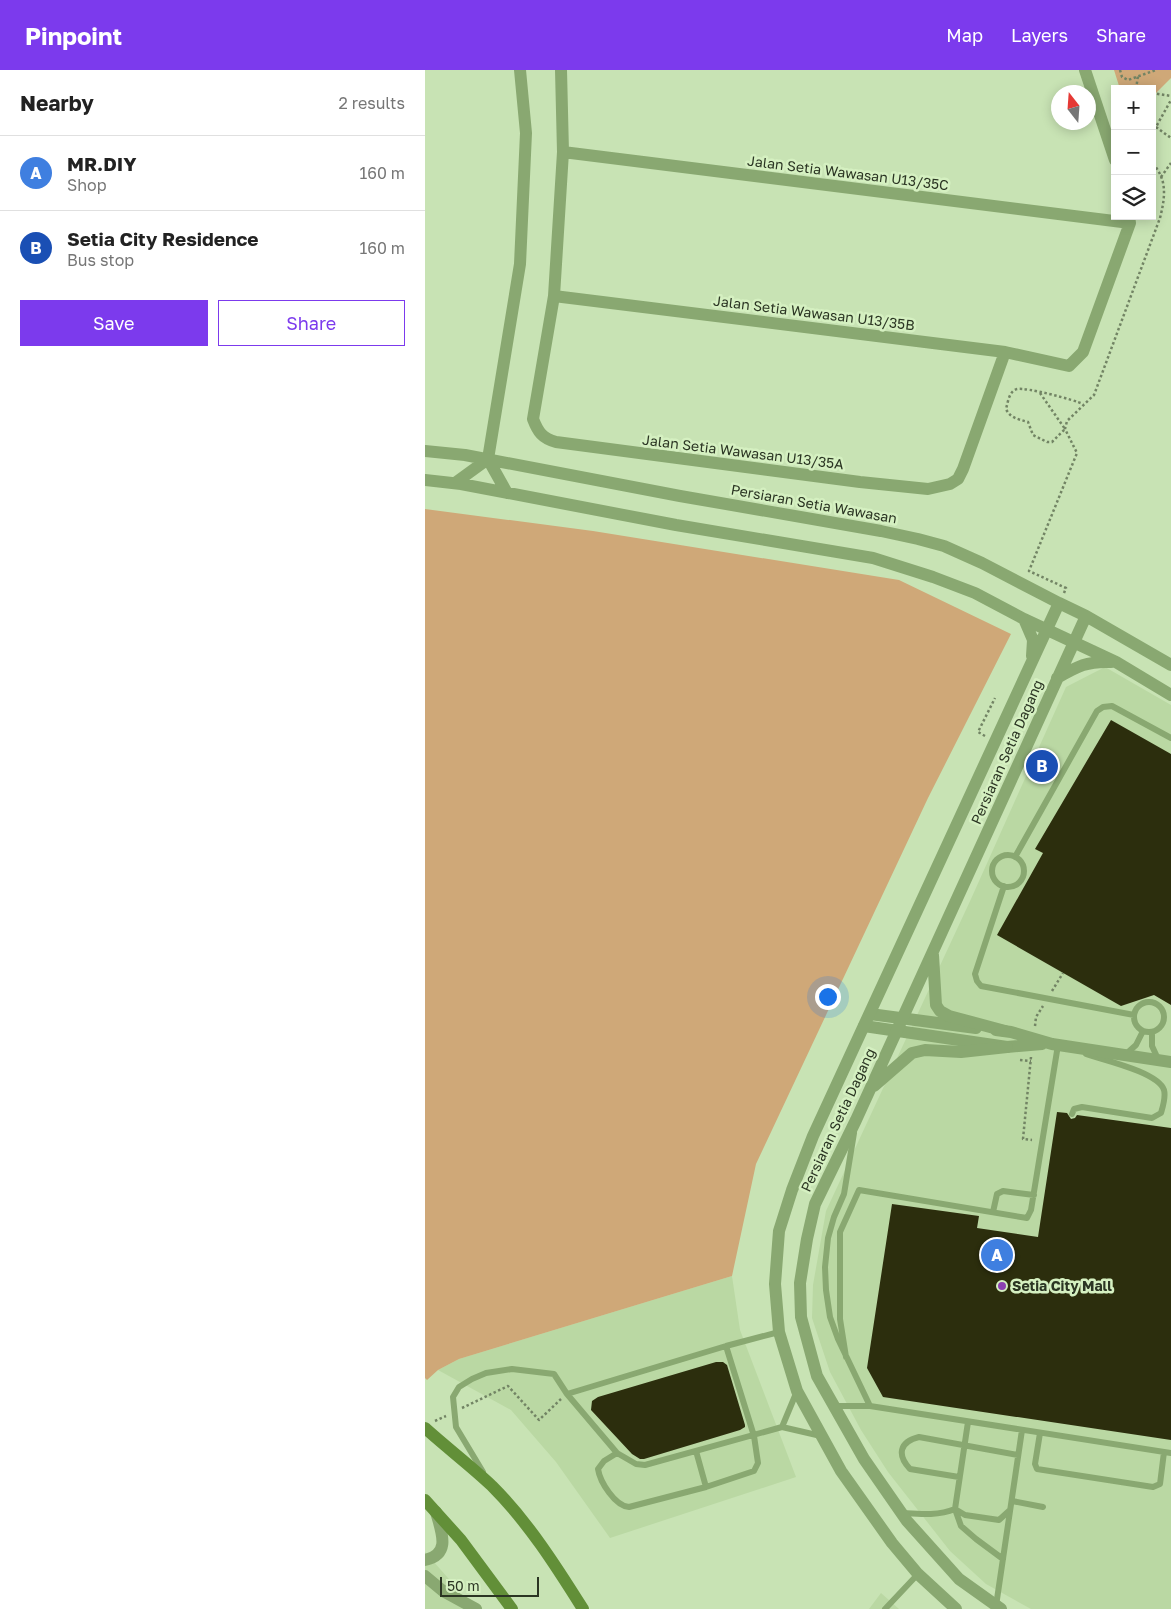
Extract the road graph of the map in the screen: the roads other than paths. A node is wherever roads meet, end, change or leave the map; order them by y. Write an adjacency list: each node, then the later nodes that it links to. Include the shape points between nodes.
1 (520, 70): 11 (street, via 526,133 520,264)
2 (561, 70): 5 (street)
3 (1085, 70): 4 (street)
4 (1111, 148)
5 (563, 152): 6 (street, Jalan Setia Wawasan U13/35C); 8 (street)
6 (1111, 218)
7 (1130, 220): 9 (street, Jalan Setia Wawasan U13/35B, via 1083,352 1069,366)
8 (553, 296): 9 (street, Jalan Setia Wawasan U13/35B); 9 (street, Jalan Setia Wawasan U13/35A, via 533,418 537,431 545,439 850,481 928,489 958,479)
9 (1005, 352)
10 (425, 451): 11 (street, Persiaran Setia Wawasan)
11 (488, 459): 13 (street); 14 (street); 15 (street, Persiaran Setia Wawasan, via 919,539 982,562)
12 (425, 480): 13 (street)
13 (455, 483): 14 (street)
14 (507, 493): 17 (street, via 873,558 933,576)
15 (1059, 603): 16 (street, Persiaran Setia Wawasan); 18 (street, Persiaran Setia Dagang)
16 (1086, 616): 19 (street, Persiaran Setia Dagang); 22 (street, Persiaran Setia Wawasan)
17 (1024, 619): 18 (street); 20 (street, via 1033,640)
18 (1047, 629): 19 (street); 20 (street, Persiaran Setia Dagang)
19 (1074, 641): 21 (street); 23 (street, Persiaran Setia Dagang)
20 (1032, 661): 29 (street, Persiaran Setia Dagang)
21 (1116, 662): 23 (street, via 1094,661); 24 (street)
22 (1171, 665)
23 (1057, 678): 28 (street, Persiaran Setia Dagang)
24 (1171, 695)
25 (1171, 738): 26 (lane, via 1112,706 1097,711)
26 (1015, 856): 27 (lane, via 1022,864 1024,874 1014,885); 27 (lane, via 1000,857 993,865 995,880)
27 (1004, 886): 30 (lane, via 975,974 981,986)
28 (933, 952): 31 (street, Persiaran Setia Dagang); 36 (street, via 936,1005 940,1011)
29 (870, 1014): 31 (street); 33 (street, Persiaran Setia Dagang)
30 (1135, 1015): 32 (lane, via 1139,1006 1154,1003); 35 (lane, via 1136,1024)
31 (902, 1018): 34 (street, Persiaran Setia Dagang); 36 (street)
32 (1167, 1019): 37 (lane)
33 (864, 1026): 34 (street); 47 (street, Persiaran Setia Dagang, via 813,1136 779,1231 775,1284)
34 (896, 1031): 39 (street); 42 (street, Persiaran Setia Dagang)
35 (1143, 1031): 37 (lane); 40 (lane, via 1136,1045)
36 (1005, 1032): 38 (street)
37 (1152, 1032): 41 (lane, via 1152,1046)
38 (1055, 1044): 39 (street); 40 (street); 43 (lane, via 1138,1071 1159,1083 1164,1090 1161,1113 1152,1118 1082,1107 1074,1109); 45 (lane)
39 (1007, 1047): 42 (street, via 961,1052 925,1050 913,1054)
40 (1125, 1055): 41 (street)
41 (1165, 1061)
42 (871, 1089): 44 (street, Persiaran Setia Dagang)
43 (1071, 1114)
44 (856, 1120): 49 (lane, via 844,1194 834,1217 825,1267 830,1317); 52 (street, Persiaran Setia Dagang, via 815,1204 799,1283 801,1317 817,1376)
45 (1034, 1194): 46 (lane, via 1003,1191 997,1194); 46 (lane, via 1027,1218)
46 (993, 1212): 49 (lane, via 859,1190 840,1232 839,1319)
47 (779, 1332): 48 (lane); 50 (street, Persiaran Setia Dagang)
48 (726, 1346): 51 (lane); 59 (lane)
49 (846, 1357): 53 (lane)
50 (797, 1392): 56 (lane); 60 (street, Persiaran Setia Dagang)
51 (567, 1394): 63 (lane); 67 (lane, via 554,1374 511,1369 486,1373 459,1387 453,1397 456,1427)
52 (835, 1406): 53 (lane); 75 (street, Persiaran Setia Dagang, via 864,1458)
53 (870, 1406): 54 (lane)
54 (968, 1422): 57 (lane); 61 (lane)
55 (429, 1425): 67 (main road)
56 (782, 1427): 59 (lane); 60 (lane)
57 (1022, 1430): 58 (lane); 65 (lane)
58 (1040, 1433): 64 (lane); 64 (lane, via 1037,1469 1153,1487 1160,1484)
59 (754, 1436): 62 (lane); 68 (lane, via 758,1463 754,1471)
60 (822, 1436): 78 (street, Persiaran Setia Dagang, via 841,1471)
61 (964, 1445): 65 (lane); 66 (lane); 66 (lane, via 919,1437 904,1444 902,1453 910,1470)
62 (696, 1451): 63 (lane, via 645,1465 636,1464); 68 (lane)
63 (617, 1453): 68 (lane, via 598,1469 599,1478 623,1506)
64 (1168, 1453)
65 (1018, 1455): 70 (lane)
66 (959, 1477): 72 (lane)
67 (492, 1486): 83 (main road, via 527,1526)
68 (706, 1487)
69 (425, 1500): 74 (main road)
70 (1011, 1501): 71 (lane); 73 (lane)
71 (1043, 1507)
72 (955, 1509): 73 (lane, via 965,1515 999,1520); 75 (lane, via 947,1513); 76 (lane, via 961,1526)
73 (1010, 1510): 76 (lane)
74 (436, 1512): 77 (street, via 443,1547 433,1558); 82 (main road)
75 (902, 1513): 80 (street, Persiaran Setia Dagang, via 959,1580)
76 (1003, 1559): 80 (lane)
77 (425, 1560)
78 (918, 1574): 84 (lane); 85 (street, Persiaran Setia Dagang)
79 (425, 1576): 81 (street, via 443,1591)
80 (999, 1607)
81 (476, 1609)
82 (512, 1609)
83 (583, 1609)
84 (885, 1609)
85 (956, 1609)

